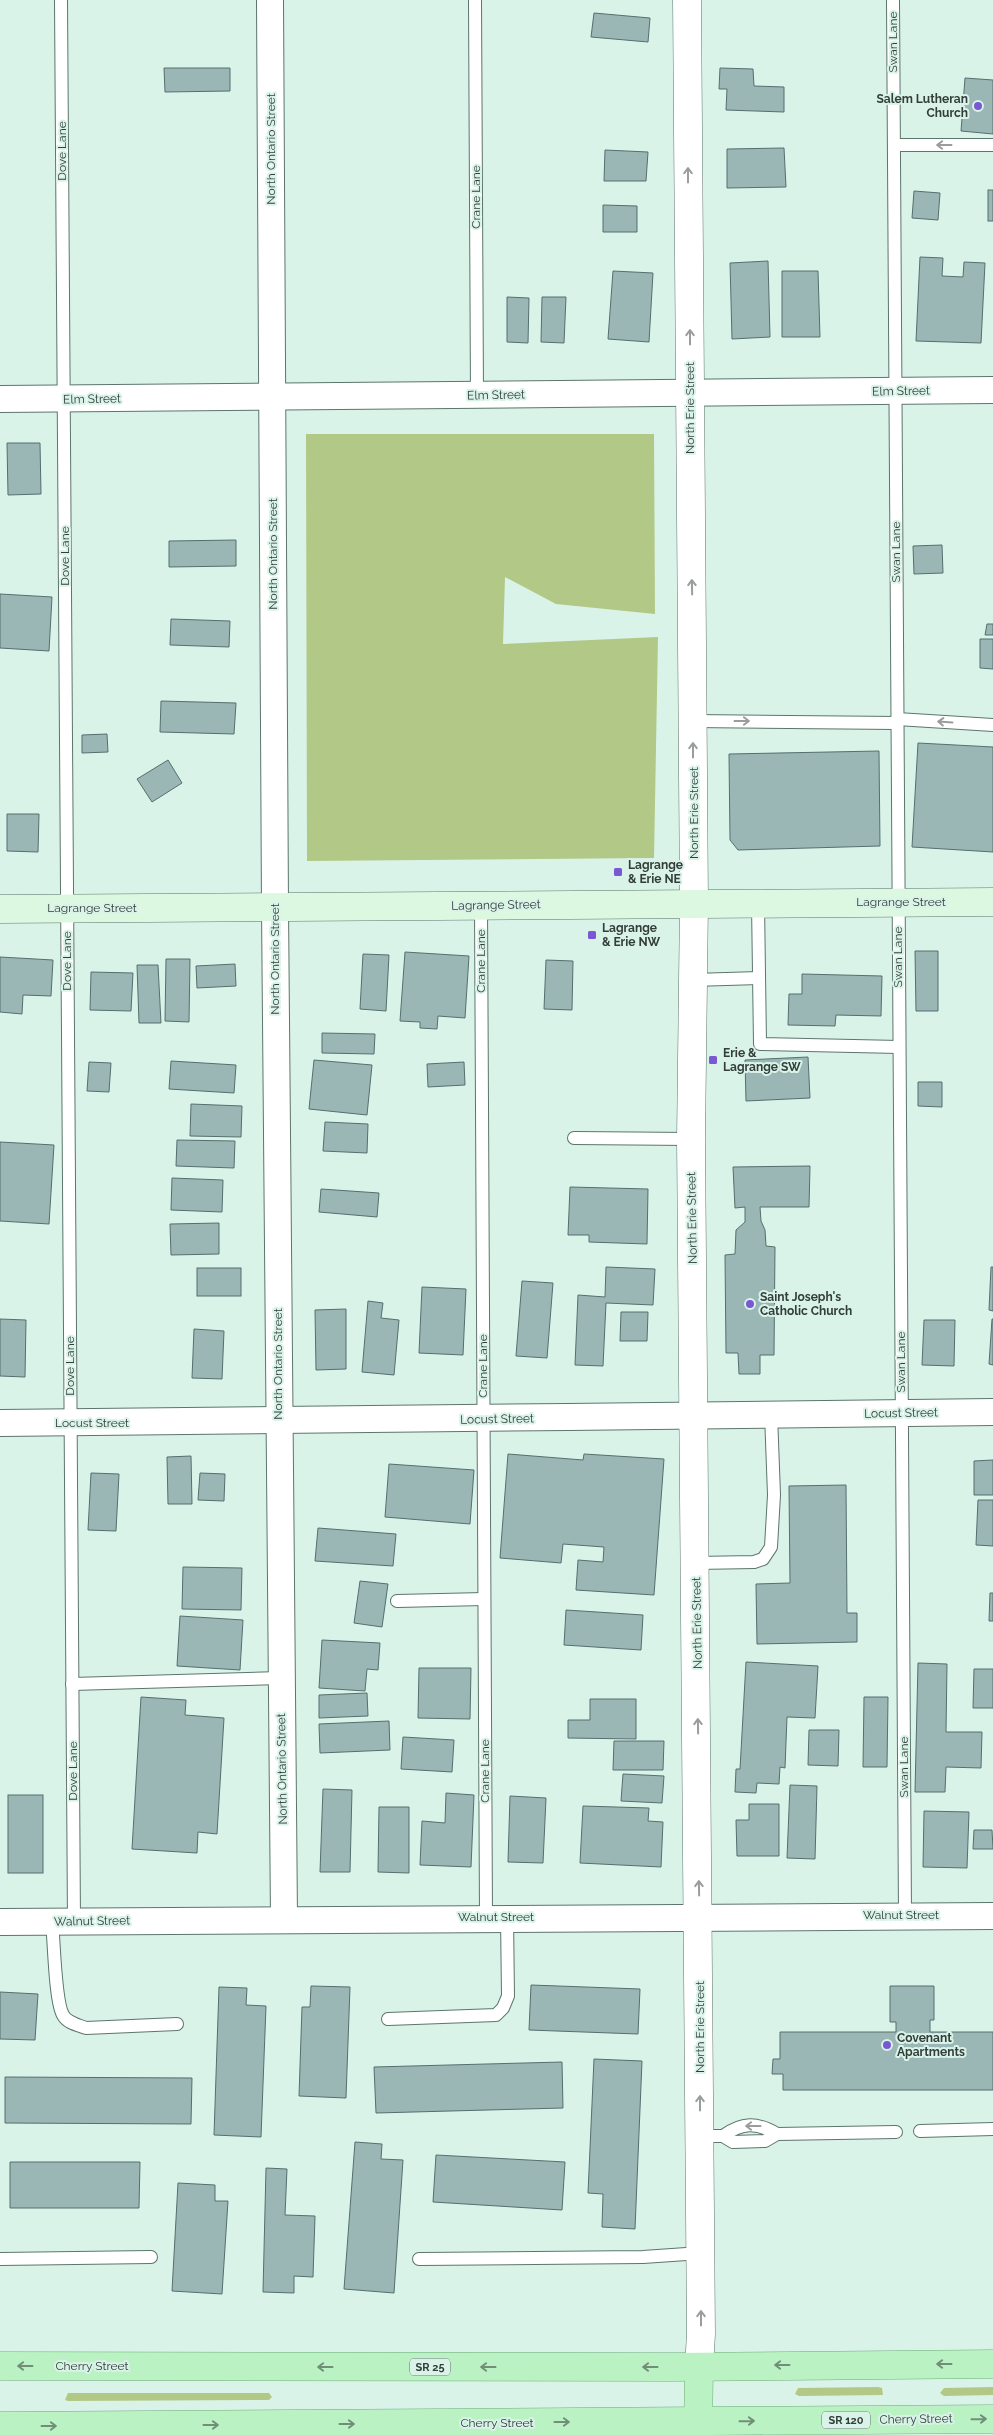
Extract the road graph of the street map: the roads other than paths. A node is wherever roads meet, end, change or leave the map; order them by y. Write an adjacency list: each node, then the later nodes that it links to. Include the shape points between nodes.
1 (61, 0): 13 (lane, Dove Lane)
2 (270, 0): 12 (street, North Ontario Street)
3 (475, 0): 11 (lane, Crane Lane)
4 (687, 0): 10 (street, North Erie Street, one-way to 4)
5 (893, 0): 6 (lane, Swan Lane)
6 (894, 145): 7 (lane, one-way to 6); 9 (lane, Swan Lane)
7 (993, 145)
8 (993, 390): 9 (street, Elm Street)
9 (895, 391): 10 (street, Elm Street); 16 (lane, Swan Lane)
10 (690, 393): 11 (street, Elm Street); 15 (street, North Erie Street, one-way to 10)
11 (477, 395): 12 (street, Elm Street)
12 (272, 397): 13 (street, Elm Street); 24 (street, North Ontario Street)
13 (64, 399): 14 (street, Elm Street); 23 (lane, Dove Lane)
14 (0, 400)
15 (693, 721): 16 (lane, one-way to 16); 21 (street, North Erie Street, one-way to 15)
16 (897, 721): 17 (lane, one-way to 16); 18 (lane, Swan Lane)
17 (993, 726)
18 (898, 902): 19 (main road, Lagrange Street); 20 (main road, Lagrange Street); 28 (lane, Swan Lane)
19 (993, 902)
20 (758, 903): 21 (main road, Lagrange Street); 26 (lane)
21 (694, 904): 22 (main road, Lagrange Street); 27 (street, North Erie Street)
22 (481, 905): 24 (main road, Lagrange Street); 35 (lane, Crane Lane)
23 (67, 908): 24 (main road, Lagrange Street); 25 (main road, Lagrange Street); 38 (lane, Dove Lane)
24 (275, 908): 36 (street, North Ontario Street)
25 (0, 909)
26 (759, 978): 27 (lane); 28 (lane, via 760,1044)
27 (693, 980): 30 (street, North Erie Street)
28 (899, 1047): 32 (lane, Swan Lane)
29 (574, 1138): 30 (lane)
30 (691, 1139): 33 (street, North Erie Street)
31 (993, 1412): 32 (street, Locust Street)
32 (901, 1413): 34 (street, Locust Street); 44 (lane, Swan Lane)
33 (694, 1414): 34 (street, Locust Street); 35 (street, Locust Street); 39 (street, North Erie Street)
34 (771, 1414): 39 (lane, via 774,1495 771,1548 762,1559 754,1562)
35 (483, 1420): 36 (street, Locust Street); 40 (lane, Crane Lane)
36 (279, 1421): 38 (street, Locust Street); 42 (street, North Ontario Street)
37 (0, 1423): 38 (street, Locust Street)
38 (70, 1423): 43 (lane, Dove Lane)
39 (696, 1563): 45 (street, North Erie Street, one-way to 39)
40 (484, 1599): 41 (lane); 47 (lane, Crane Lane)
41 (397, 1601)
42 (281, 1678): 43 (lane); 48 (street, North Ontario Street)
43 (72, 1684): 50 (lane, Dove Lane)
44 (905, 1915): 45 (street, Walnut Street); 46 (street, Walnut Street)
45 (699, 1916): 47 (street, Walnut Street); 56 (street, North Erie Street, one-way to 45)
46 (993, 1916)
47 (496, 1917): 48 (street, Walnut Street); 51 (lane, Crane Lane, via 508,1996 496,2015)
48 (284, 1919): 50 (street, Walnut Street)
49 (0, 1922): 50 (street, Walnut Street)
50 (63, 1922): 52 (lane, Dove Lane, via 57,1986 62,2015 73,2024 86,2028)
51 (388, 2019)
52 (176, 2024)
53 (993, 2130): 54 (lane)
54 (920, 2131)
55 (896, 2132): 56 (lane, via 777,2134 765,2141 734,2142)
56 (712, 2136): 57 (street, North Erie Street)
57 (701, 2254): 59 (lane); 63 (street, North Erie Street, one-way to 57)
58 (151, 2257): 60 (lane)
59 (419, 2259)
60 (0, 2260)
61 (993, 2364): 63 (main road, Cherry Street, one-way to 63)
62 (0, 2366): 63 (main road, Cherry Street / SR 25, one-way to 62)
63 (699, 2367): 67 (main road, North Erie Street)
64 (993, 2418): 66 (main road, Cherry Street / SR 120, one-way to 64)
65 (0, 2426): 67 (main road, Cherry Street / SR 120, one-way to 67)
66 (829, 2428): 67 (main road, Cherry Street / SR 120, one-way to 66)
67 (698, 2429)

